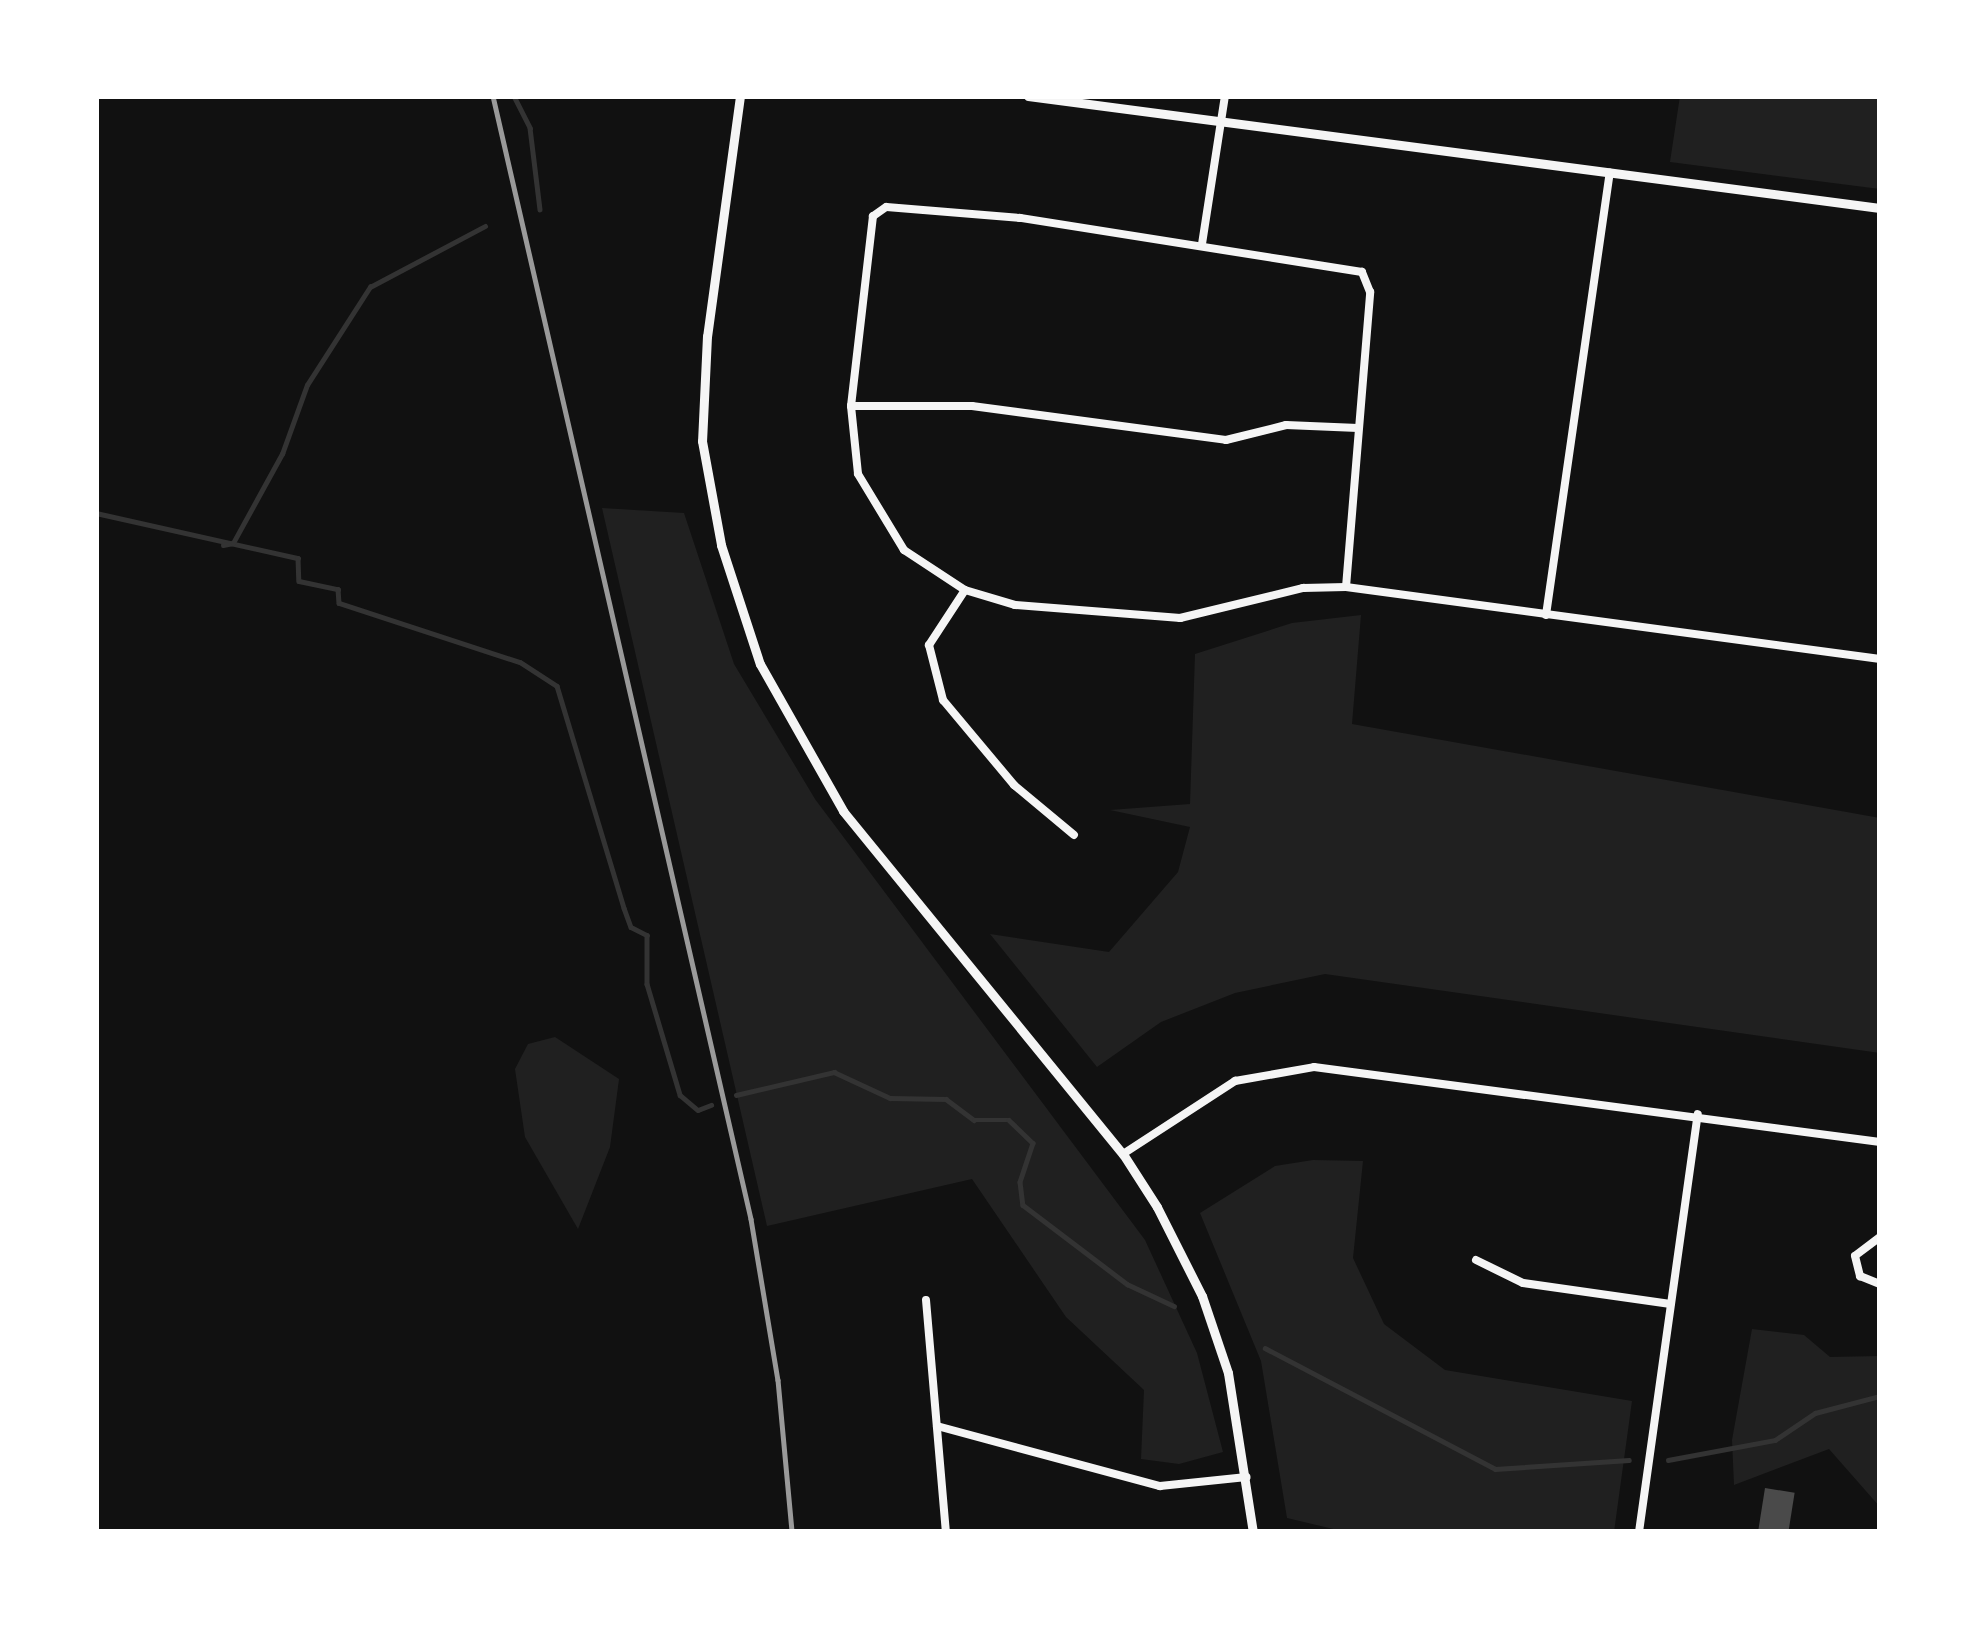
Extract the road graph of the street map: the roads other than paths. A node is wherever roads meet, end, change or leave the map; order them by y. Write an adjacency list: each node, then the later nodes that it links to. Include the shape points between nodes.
1 (740, 96): 17 (street, via 707,336 702,441 721,545 760,664 844,811)
2 (1028, 96): 4 (street)
3 (1225, 96): 4 (street)
4 (1220, 122): 5 (street); 7 (street)
5 (1610, 173): 6 (street); 12 (street)
6 (1880, 208)
7 (1202, 244): 8 (street, via 886,207 873,216); 9 (street, via 1363,272 1370,292)
8 (851, 406): 9 (street, via 972,406 1226,440 1286,425); 11 (street, via 858,474 904,550)
9 (1358, 428): 10 (street)
10 (1346, 587): 11 (street, via 1303,588 1180,618 1015,604); 12 (street)
11 (965, 590): 14 (street, via 929,645 943,700 1014,785)
12 (1546, 615): 13 (street)
13 (1880, 658)
14 (1073, 835)
15 (1698, 1114): 16 (street); 17 (street, via 1359,1071 1269,1069 1235,1081); 22 (street)
16 (1880, 1142)
17 (1123, 1154): 24 (street, via 1202,1296 1228,1373)
18 (1880, 1238): 20 (street, via 1855,1256 1860,1276)
19 (1476, 1260): 22 (street, via 1523,1283)
20 (1880, 1284)
21 (926, 1300): 23 (street)
22 (1671, 1304): 27 (street)
23 (937, 1426): 24 (street, via 1160,1486); 25 (street)
24 (1248, 1477): 26 (street)
25 (946, 1532)
26 (1253, 1532)
27 (1640, 1532)

